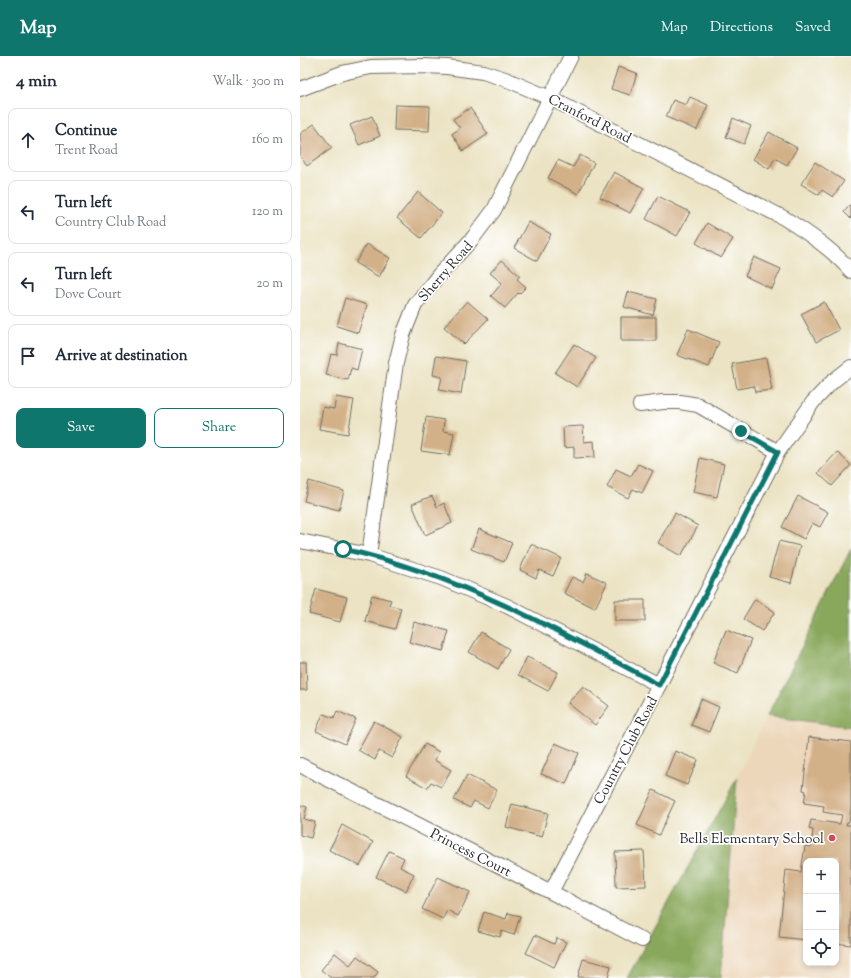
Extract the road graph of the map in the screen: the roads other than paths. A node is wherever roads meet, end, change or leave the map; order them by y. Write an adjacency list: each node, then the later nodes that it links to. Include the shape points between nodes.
1 (571, 56): 4 (street, Sherry Road)
2 (370, 62): 3 (street, Cranford Road); 4 (street, Cranford Road, via 466,69 505,79)
3 (300, 89)
4 (550, 98): 5 (street, Cranford Road, via 784,218 831,250); 10 (street, Sherry Road, via 490,215 426,290 408,320 396,363)
5 (851, 271)
6 (851, 367): 8 (street, Country Club Road, via 813,402)
7 (640, 405): 8 (street, via 663,402 698,405)
8 (778, 452): 11 (street, Country Club Road)
9 (300, 541): 10 (street)
10 (369, 555): 11 (street, via 441,578 507,606)
11 (659, 685): 13 (street, Country Club Road)
12 (300, 765): 13 (street, Princess Court)
13 (551, 892): 14 (street, Princess Court)
14 (642, 940)

